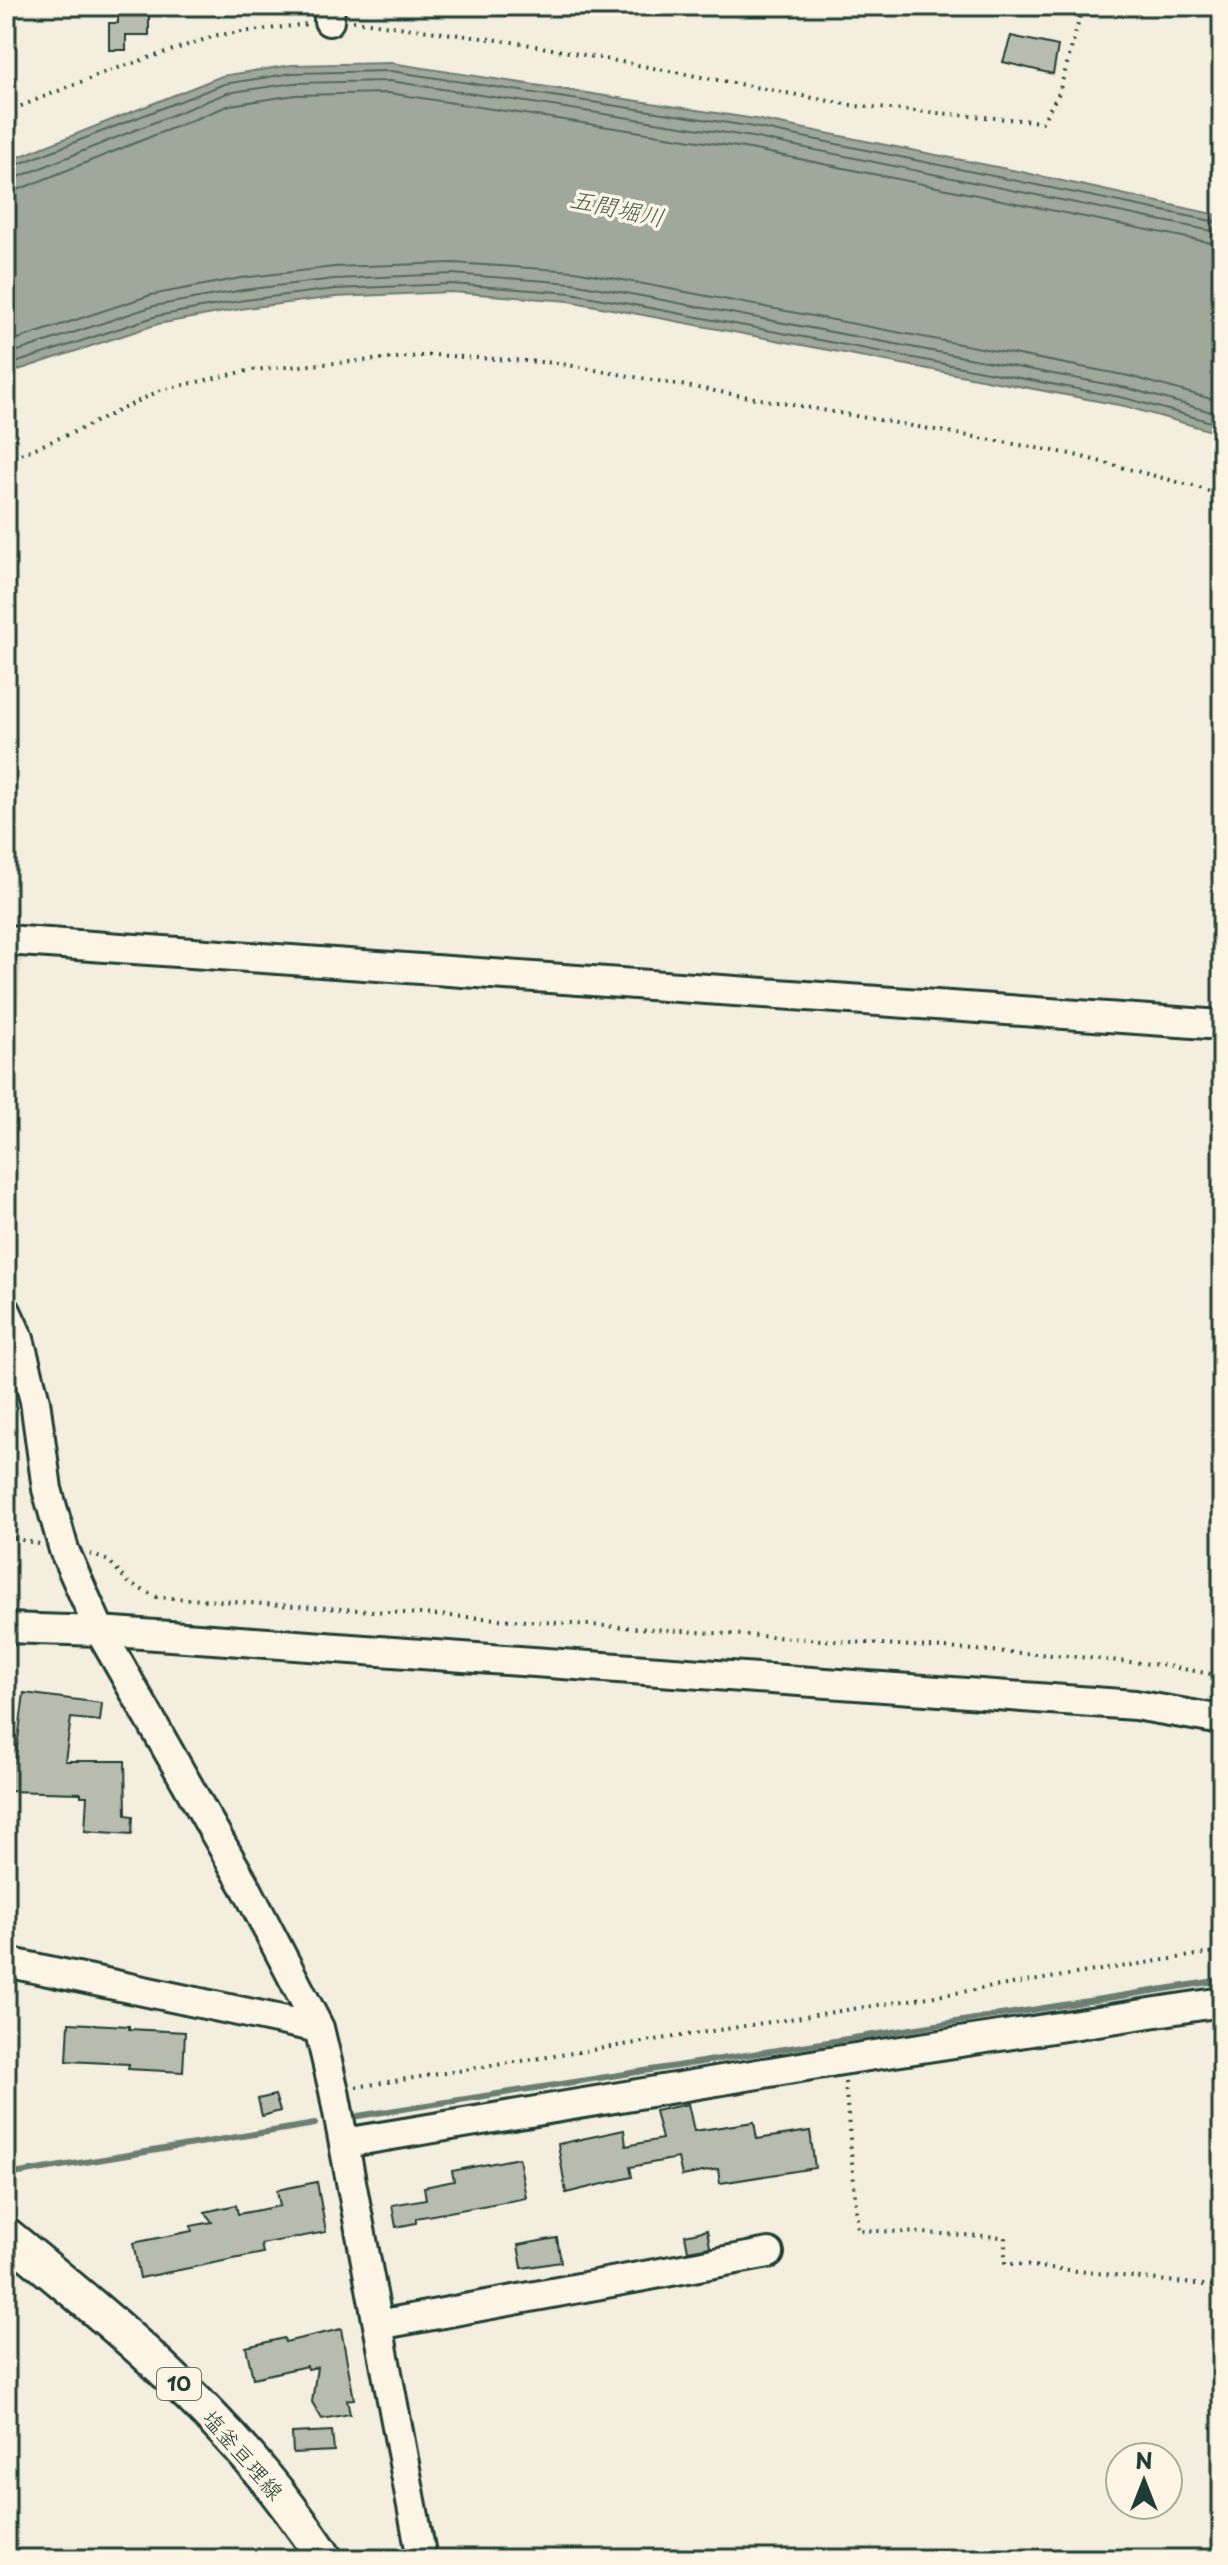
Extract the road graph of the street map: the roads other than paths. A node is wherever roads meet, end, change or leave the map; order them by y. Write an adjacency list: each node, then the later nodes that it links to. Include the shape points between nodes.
1 (6, 940): 2 (street)
2 (1222, 1025)
3 (6, 1311): 5 (street, via 35,1401 47,1489 64,1550)
4 (6, 1628): 5 (street)
5 (100, 1631): 6 (street, via 1135,1705); 9 (street, via 248,1891)
6 (1222, 1720)
7 (6, 1962): 9 (street)
8 (1222, 2002): 10 (street)
9 (319, 2028): 10 (street)
10 (344, 2143): 13 (street)
11 (6, 2235): 14 (main road, 塩釜亘理線 / 10, via 181,2385 265,2475)
12 (769, 2253): 13 (street)
13 (378, 2325): 15 (street)
14 (325, 2559)
15 (422, 2559)

